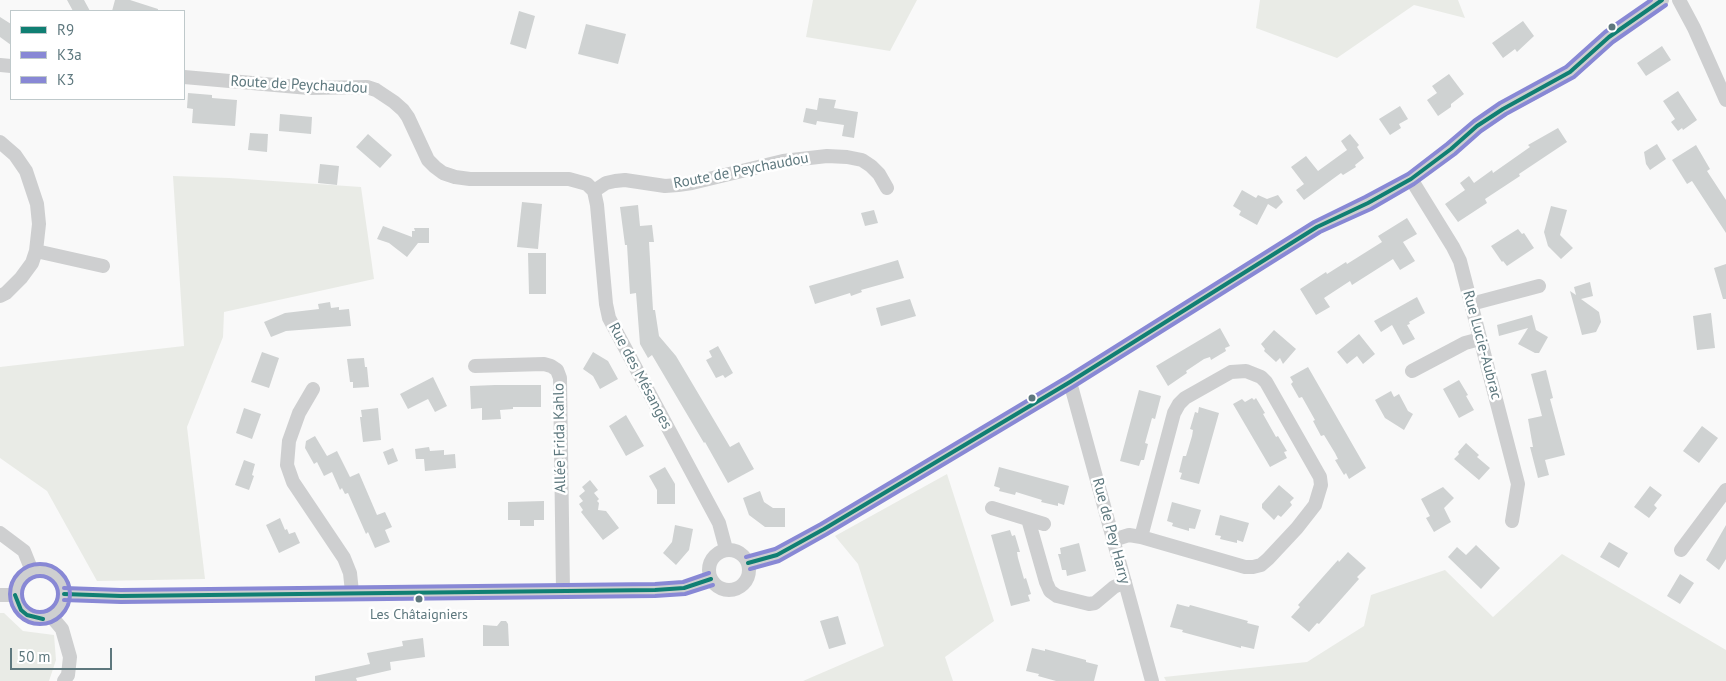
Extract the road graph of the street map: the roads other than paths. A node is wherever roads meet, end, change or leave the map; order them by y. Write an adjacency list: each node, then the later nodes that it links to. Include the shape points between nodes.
1 (1662, 0): 6 (street, via 1609,37 1570,72 1477,126)
2 (1679, 0): 4 (street)
3 (185, 77): 8 (street, Route de Peychaudou, via 308,88 376,90 403,110 428,160 444,173 470,179 569,179 588,184)
4 (1726, 100)
5 (0, 142): 9 (street, via 16,155 33,187 39,224)
6 (1411, 179): 13 (street, Rue Lucie-Aubrac, via 1453,246); 17 (street, via 1317,227)
7 (886, 188): 8 (street, Route de Peychaudou, via 879,174 862,160 827,156 783,161 678,185 615,181)
8 (594, 191): 27 (street, Rue des Mésanges, via 609,318 719,523)
9 (36, 252): 10 (street); 12 (street, via 21,278)
10 (104, 266)
11 (1539, 286): 13 (street)
12 (0, 296)
13 (1471, 304): 14 (street, Rue Lucie-Aubrac)
14 (1480, 339): 16 (street, via 1465,343); 22 (street, Rue Lucie-Aubrac, via 1518,484)
15 (475, 366): 33 (street, Allée Frida Kahlo, via 544,364 557,370 560,378)
16 (1412, 371)
17 (1070, 382): 26 (street, Rue de Pey Harry); 29 (street, via 824,529 777,555)
18 (313, 389): 34 (street, via 289,440 287,465 293,482 344,558)
19 (1726, 490): 28 (street)
20 (992, 508): 21 (street)
21 (1028, 519): 23 (street); 32 (street, via 1046,582 1057,596 1096,603)
22 (1512, 521)
23 (1044, 524)
24 (0, 533): 30 (street, via 24,551)
25 (1141, 537): 25 (street, via 1253,567 1268,559 1311,512 1319,495 1320,477 1261,378 1246,371 1231,372 1179,404); 26 (street)
26 (1113, 540): 32 (street, Rue de Pey Harry)
27 (726, 549): 29 (street, via 742,554); 31 (street, via 709,563)
28 (1681, 550)
29 (748, 563): 31 (street, via 748,576 740,587 727,590 715,585)
30 (32, 571): 35 (street, via 54,574); 37 (street, via 20,581)
31 (711, 579): 33 (street, via 684,588)
32 (1125, 582): 40 (street, Rue de Pey Harry)
33 (563, 590): 34 (street)
34 (352, 592): 35 (street)
35 (64, 594): 38 (street, via 61,607)
36 (0, 595): 37 (street)
37 (16, 595): 38 (street, via 17,603 27,615 43,619)
38 (51, 616): 39 (street, via 62,629 70,657)
39 (64, 681)
40 (1152, 681)

